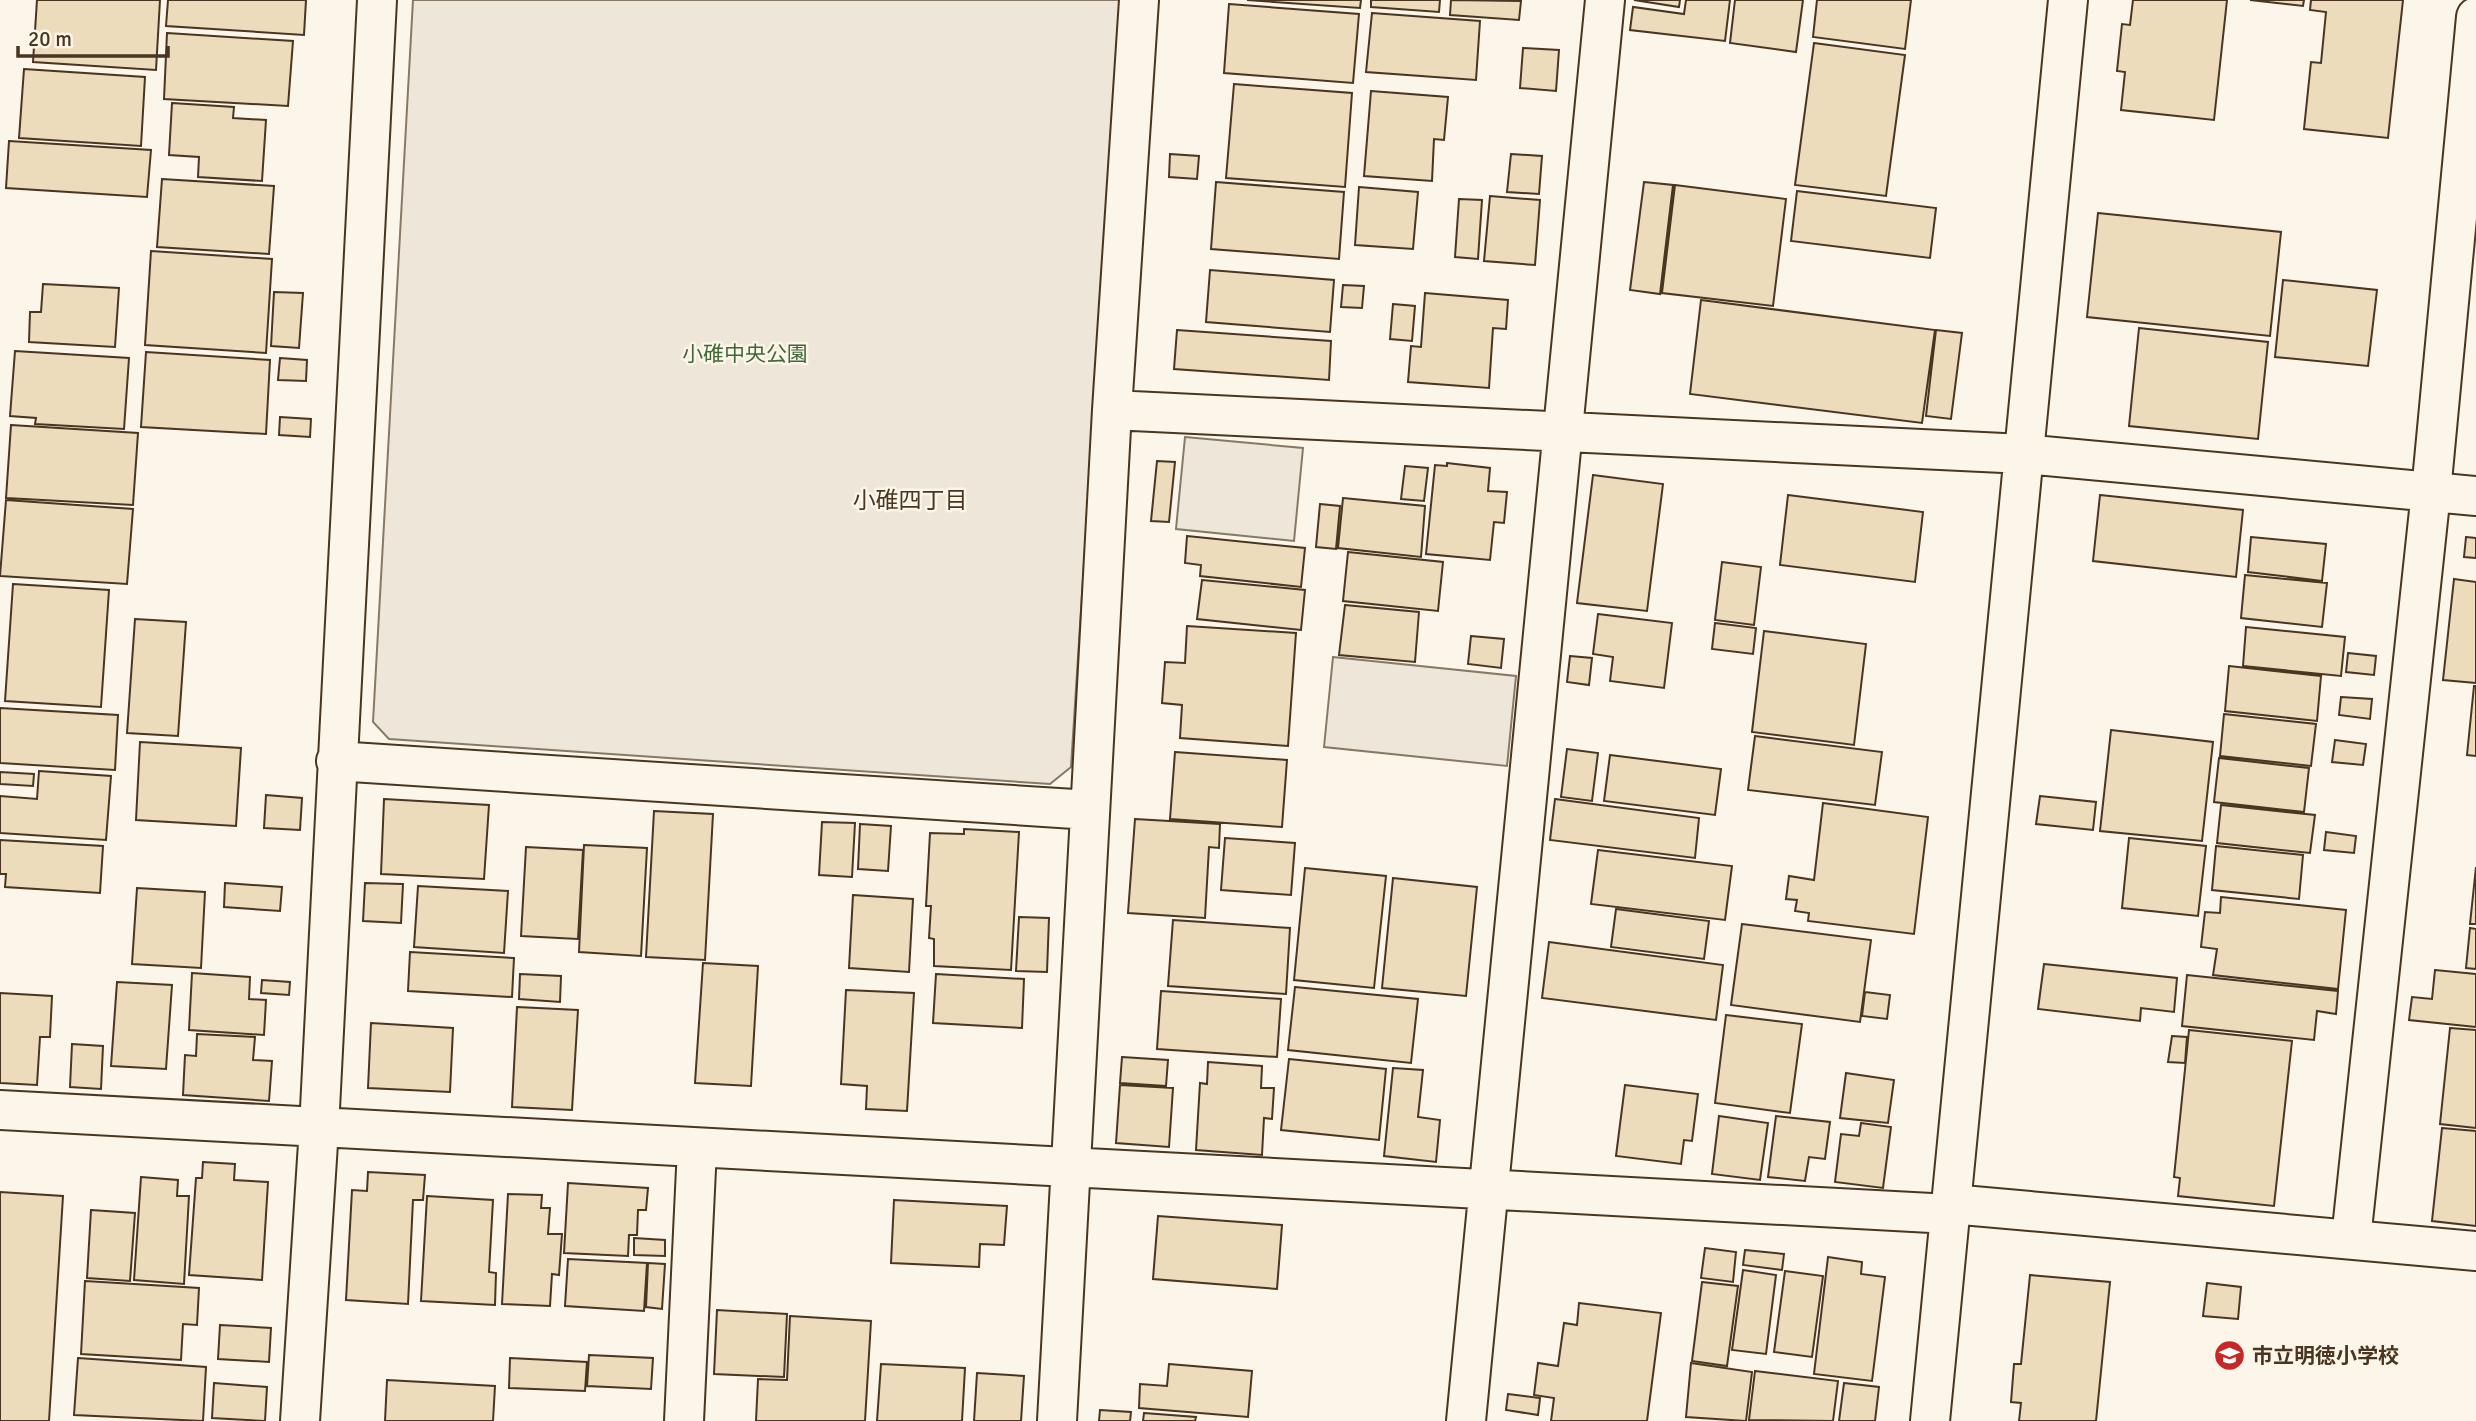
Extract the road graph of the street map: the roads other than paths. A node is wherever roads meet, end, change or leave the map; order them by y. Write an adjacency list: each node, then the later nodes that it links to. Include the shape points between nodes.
1 (377, 0): 11 (street)
2 (1139, 0): 6 (street)
3 (1605, 0): 7 (street)
4 (2068, 0): 8 (street)
5 (2476, 17): 9 (street)
6 (1112, 410): 7 (street); 12 (street)
7 (1563, 434): 8 (street); 17 (street)
8 (2024, 454): 9 (street); 18 (street)
9 (2431, 492): 10 (street); 19 (street)
10 (2476, 496)
11 (336, 761): 12 (street); 14 (street)
12 (1090, 810): 16 (street)
13 (0, 1110): 14 (street)
14 (319, 1128): 15 (street); 21 (street)
15 (697, 1148): 16 (street); 22 (street)
16 (1070, 1169): 17 (street); 23 (street)
17 (1488, 1189): 18 (street); 24 (street)
18 (1950, 1209): 19 (street); 25 (street)
19 (2351, 1239): 20 (street)
20 (2476, 1251)
21 (300, 1421)
22 (684, 1421)
23 (1057, 1421)
24 (1466, 1421)
25 (1930, 1421)

